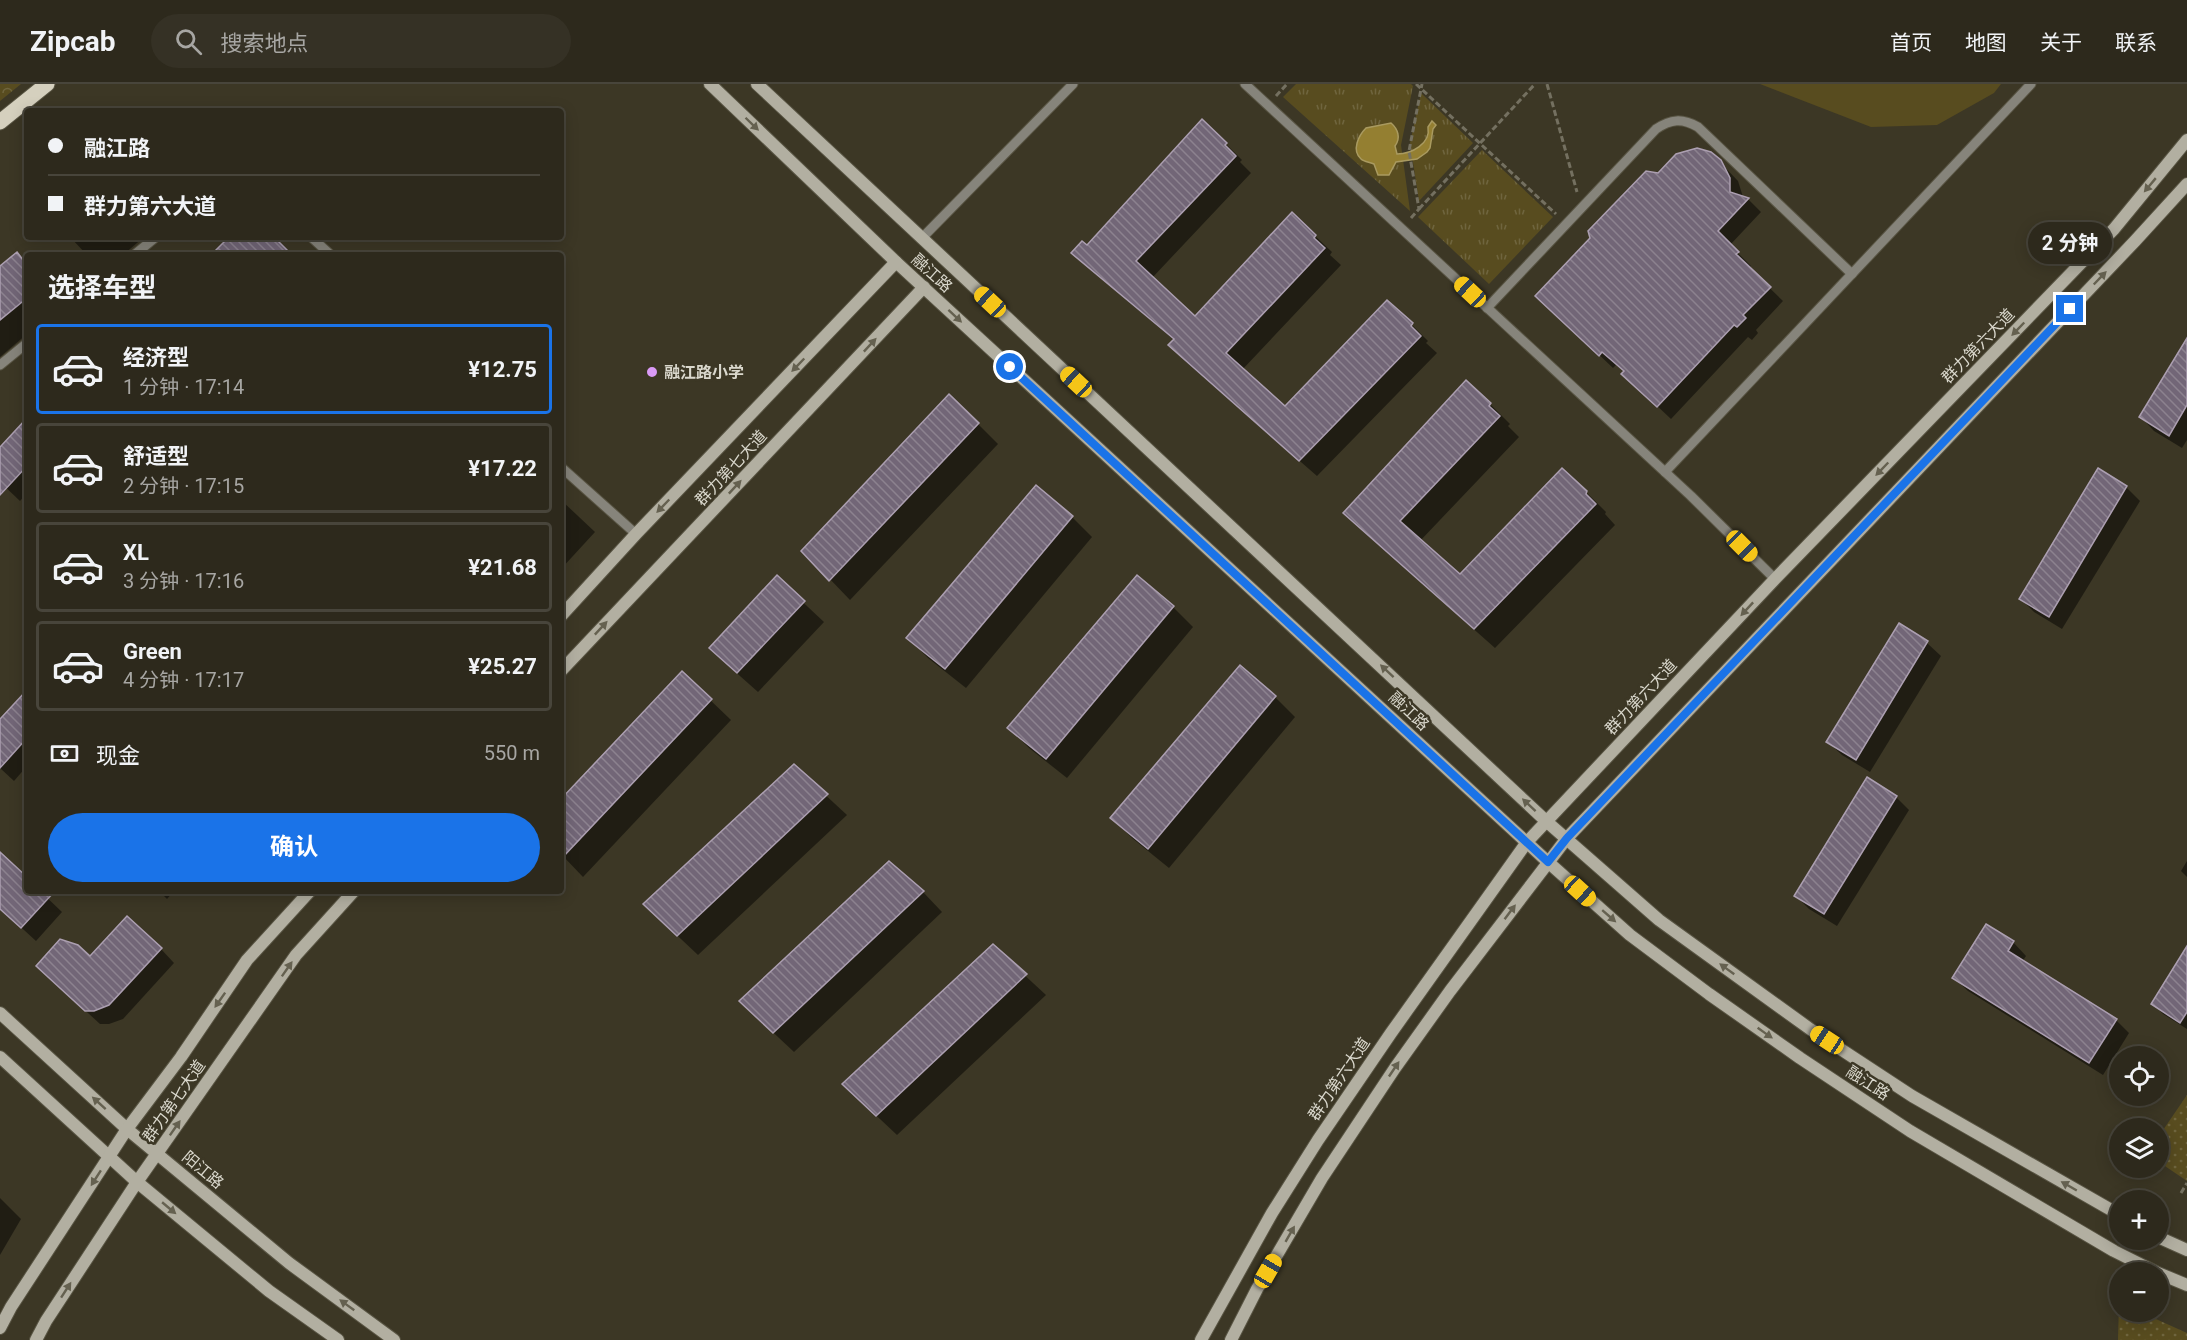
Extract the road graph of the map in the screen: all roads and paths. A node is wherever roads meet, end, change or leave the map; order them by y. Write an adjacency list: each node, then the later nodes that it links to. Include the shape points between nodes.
1 (47, 84): 11 (main road)
2 (710, 84): 24 (main road, 融江路, one-way to 24)
3 (757, 84): 19 (main road, 融江路)
4 (1072, 84): 19 (lane)
5 (1245, 84): 18 (lane)
6 (1416, 84): 10 (path)
7 (1535, 84): 13 (path)
8 (1547, 84): 15 (path)
9 (2031, 84): 25 (lane)
10 (1421, 86): 13 (path); 16 (path, via 1409,151)
11 (0, 122)
12 (2187, 140): 33 (main road, 群力第六大道, one-way to 33, via 2114,229)
13 (1480, 144): 16 (path); 17 (path)
14 (2187, 184): 37 (main road, one-way to 14)
15 (1581, 207): 17 (lane); 25 (lane, via 1656,129 1675,120 1688,121)
16 (1419, 210): 18 (path)
17 (1566, 224): 27 (lane)
18 (1401, 229): 27 (lane)
19 (922, 238): 36 (main road, 融江路, one-way to 19)
20 (152, 240): 22 (lane)
21 (314, 240): 23 (lane)
22 (138, 252)
23 (328, 252)
24 (896, 262): 26 (main road, 融江路); 32 (main road, 群力第七大道, one-way to 32)
25 (1852, 274): 31 (lane)
26 (924, 287): 35 (main road, 群力第七大道, one-way to 26); 38 (main road, 融江路, one-way to 38)
27 (1487, 308): 31 (lane)
28 (24, 345): 29 (lane)
29 (0, 365)
30 (564, 470): 32 (lane)
31 (1665, 471): 33 (lane)
32 (636, 534): 34 (main road, 群力第七大道)
33 (1775, 579): 36 (main road, 群力第六大道, one-way to 36)
34 (564, 613)
35 (564, 668)
36 (1546, 821): 37 (main road, 融江路); 38 (main road, 群力第六大道)
37 (1567, 838): 39 (main road); 50 (main road, 融江路, one-way to 37, via 1912,1096 1810,1029 1659,920)
38 (1527, 842): 39 (main road, 融江路); 60 (main road, 群力第六大道, via 1318,1140)
39 (1548, 862): 53 (main road, 融江路, one-way to 53, via 1630,935 1800,1058 1910,1131); 61 (main road, one-way to 39, via 1322,1178 1450,990)
40 (307, 894): 44 (main road, 群力第七大道, one-way to 44, via 247,960)
41 (351, 894): 45 (main road, 群力第七大道, one-way to 41, via 296,956)
42 (0, 1013): 44 (main road, 阳江路, one-way to 42)
43 (0, 1057): 46 (main road)
44 (127, 1129): 45 (main road, 阳江路); 46 (main road, 群力第七大道)
45 (157, 1153): 47 (main road, 群力第七大道); 59 (main road, 阳江路, one-way to 45, via 289,1263)
46 (109, 1158): 47 (main road); 56 (main road, 群力第七大道, one-way to 56)
47 (137, 1182): 57 (main road, 群力第七大道, one-way to 47); 58 (main road, one-way to 58, via 269,1291)
48 (2187, 1183): 49 (path)
49 (2181, 1193)
50 (2109, 1209)
51 (2169, 1242): 52 (main road)
52 (2187, 1250)
53 (2133, 1262)
54 (2169, 1277): 55 (main road, 融江路)
55 (2187, 1285)
56 (0, 1328)
57 (36, 1340)
58 (338, 1340)
59 (394, 1340)
60 (1201, 1340)
61 (1231, 1340)

